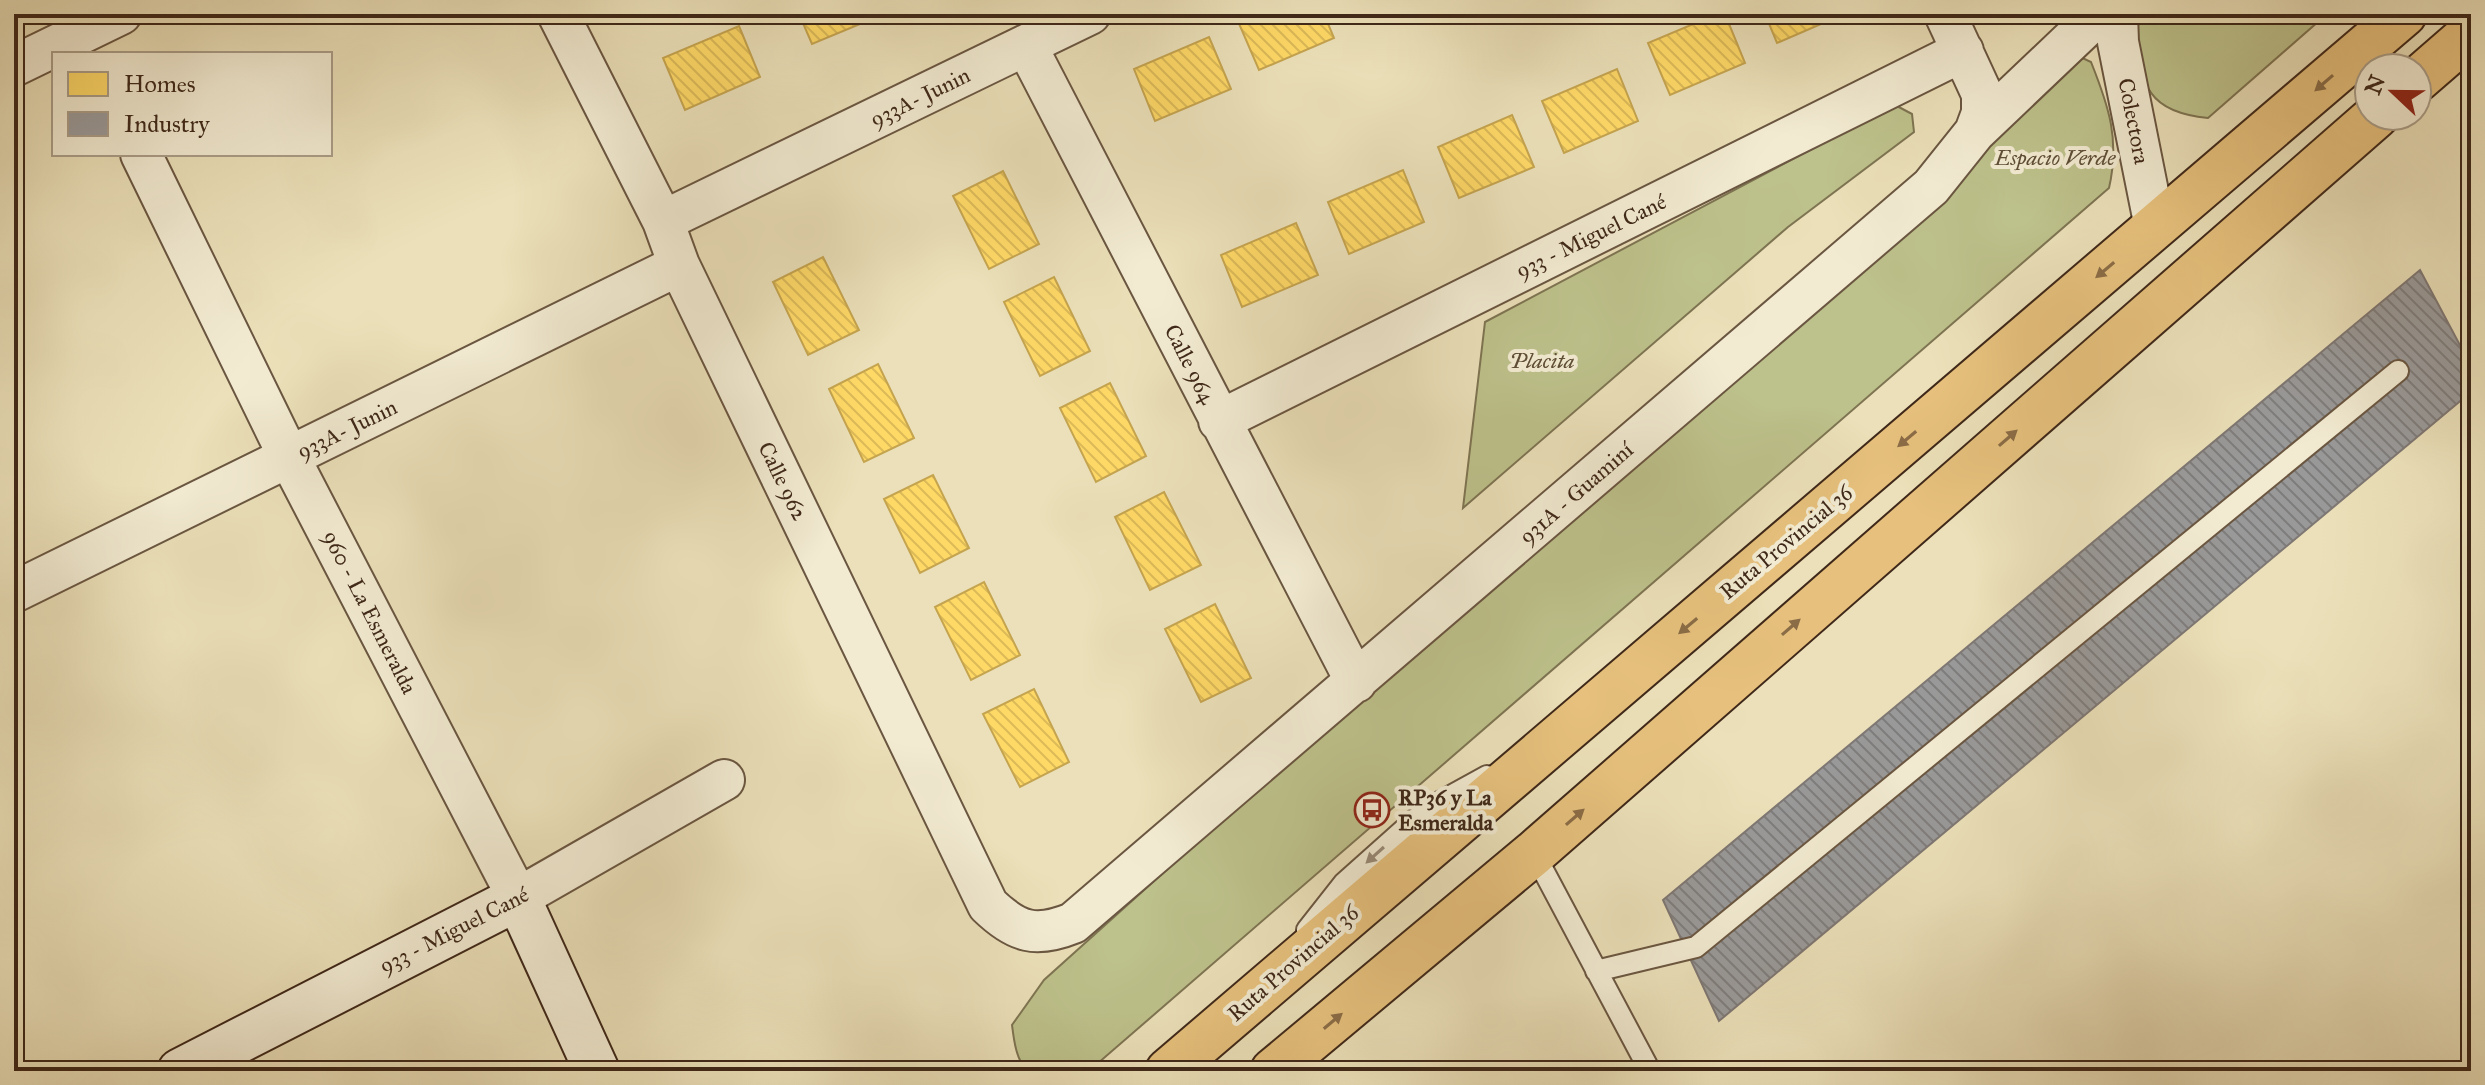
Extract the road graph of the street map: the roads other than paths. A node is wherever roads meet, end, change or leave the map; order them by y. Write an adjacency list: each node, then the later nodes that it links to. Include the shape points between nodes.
1 (121, 14): 9 (street)
2 (558, 14): 17 (street, Calle 962)
3 (1090, 14): 10 (street, 933A- Junin)
4 (1945, 14): 11 (street)
5 (2099, 14): 14 (street, 931A - Guaminí)
6 (2117, 14): 18 (street, Colectora)
7 (2404, 14): 18 (main road, Ruta Provincial 36, one-way to 18)
8 (2471, 33): 13 (main road)
9 (82, 34): 12 (street)
10 (1026, 45): 17 (street, 933A- Junin); 21 (street, Calle 964)
11 (1963, 51): 14 (street, via 1982,94); 21 (street, 933 - Miguel Cané)
12 (14, 66)
13 (2433, 66)
14 (1975, 132): 24 (street, 931A - Guaminí, via 1931,187)
15 (2358, 132): 26 (main road, one-way to 15)
16 (142, 156): 22 (street, 960 - La Esmeralda)
17 (663, 221): 19 (street, Calle 962)
18 (2155, 227): 32 (main road, Ruta Provincial 36, one-way to 32)
19 (679, 265): 22 (street, 933A- Junin); 28 (street, Calle 962, via 988,905 1007,923)
20 (2398, 371): 29 (lane, via 1696,947)
21 (1219, 421): 24 (street, Calle 964)
22 (289, 457): 23 (street, 933A- Junin); 27 (street, 960 - La Esmeralda)
23 (14, 592)
24 (1356, 682): 28 (street, 931A - Guaminí, via 1073,923 1049,933)
25 (724, 780): 27 (street, 933 - Miguel Cané)
26 (1534, 853): 29 (lane); 33 (main road, one-way to 26)
27 (518, 898): 30 (street, 933 - Miguel Cané); 31 (street, 960 - La Esmeralda)
28 (1027, 931)
29 (1596, 971): 34 (lane)
30 (180, 1071)
31 (597, 1071)
32 (1168, 1071)
33 (1273, 1071)
34 (1650, 1071)

